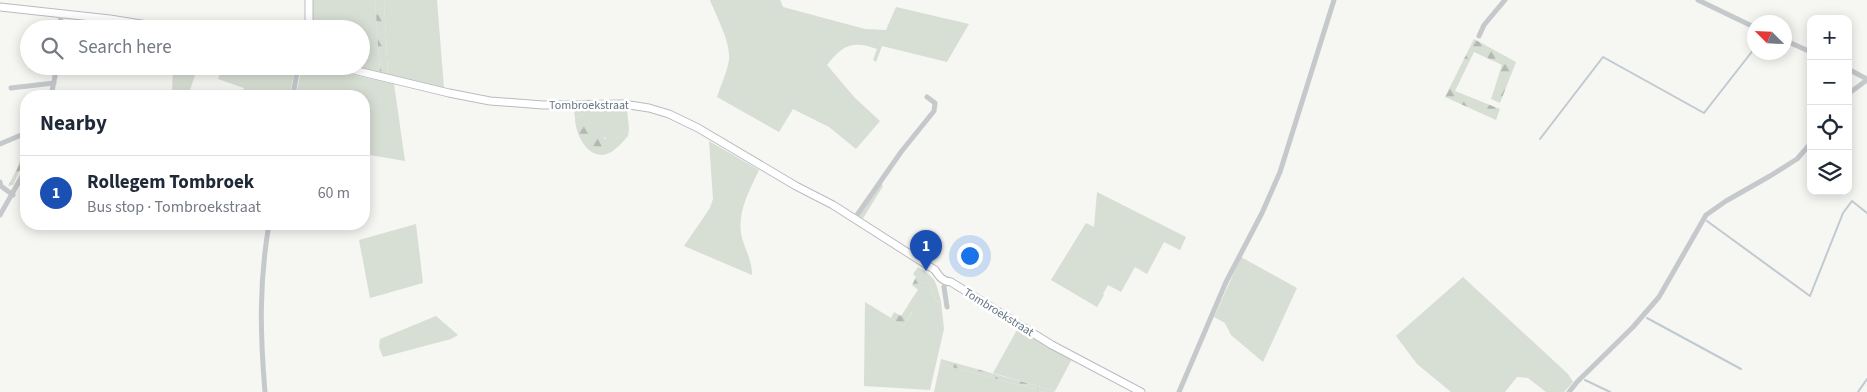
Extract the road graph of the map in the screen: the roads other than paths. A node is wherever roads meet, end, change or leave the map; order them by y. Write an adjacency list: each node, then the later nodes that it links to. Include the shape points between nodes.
1 (309, 0): 9 (street)
2 (1334, 0): 40 (street, via 1280,172 1226,282)
3 (1506, 0): 11 (street, via 1484,25)
4 (1698, 0): 10 (street)
5 (0, 7): 6 (street)
6 (61, 14): 7 (street); 8 (street)
7 (61, 20)
8 (116, 20)
9 (309, 20)
10 (1747, 24)
11 (1479, 36)
12 (1792, 44): 13 (street)
13 (1807, 50)
14 (1852, 72): 18 (street)
15 (370, 74): 31 (street, Tombroekstraat, via 490,101 543,105 617,104 649,108 689,123)
16 (55, 75): 19 (street)
17 (296, 75): 22 (street)
18 (1867, 80): 23 (street)
19 (54, 83): 20 (street); 21 (street)
20 (11, 88)
21 (52, 90)
22 (294, 90)
23 (1852, 91)
24 (927, 97): 33 (street, via 935,103 934,111)
25 (20, 136): 26 (street)
26 (0, 144)
27 (1807, 148): 41 (street, via 1797,159 1706,216 1659,297)
28 (20, 181): 30 (street)
29 (0, 185): 30 (street)
30 (13, 195): 32 (street)
31 (822, 200): 33 (street, Tombroekstraat); 34 (street, Tombroekstraat, via 848,220)
32 (0, 215)
33 (854, 218): 34 (street, Tombroekstraat)
34 (862, 225): 36 (street, Tombroekstraat, via 935,270)
35 (269, 230): 38 (street, via 260,317)
36 (946, 282): 37 (street); 39 (street, Tombroekstraat, via 951,282 1052,345)
37 (947, 307)
38 (265, 392)
39 (1141, 392)
40 (1180, 392)
41 (1569, 392)

